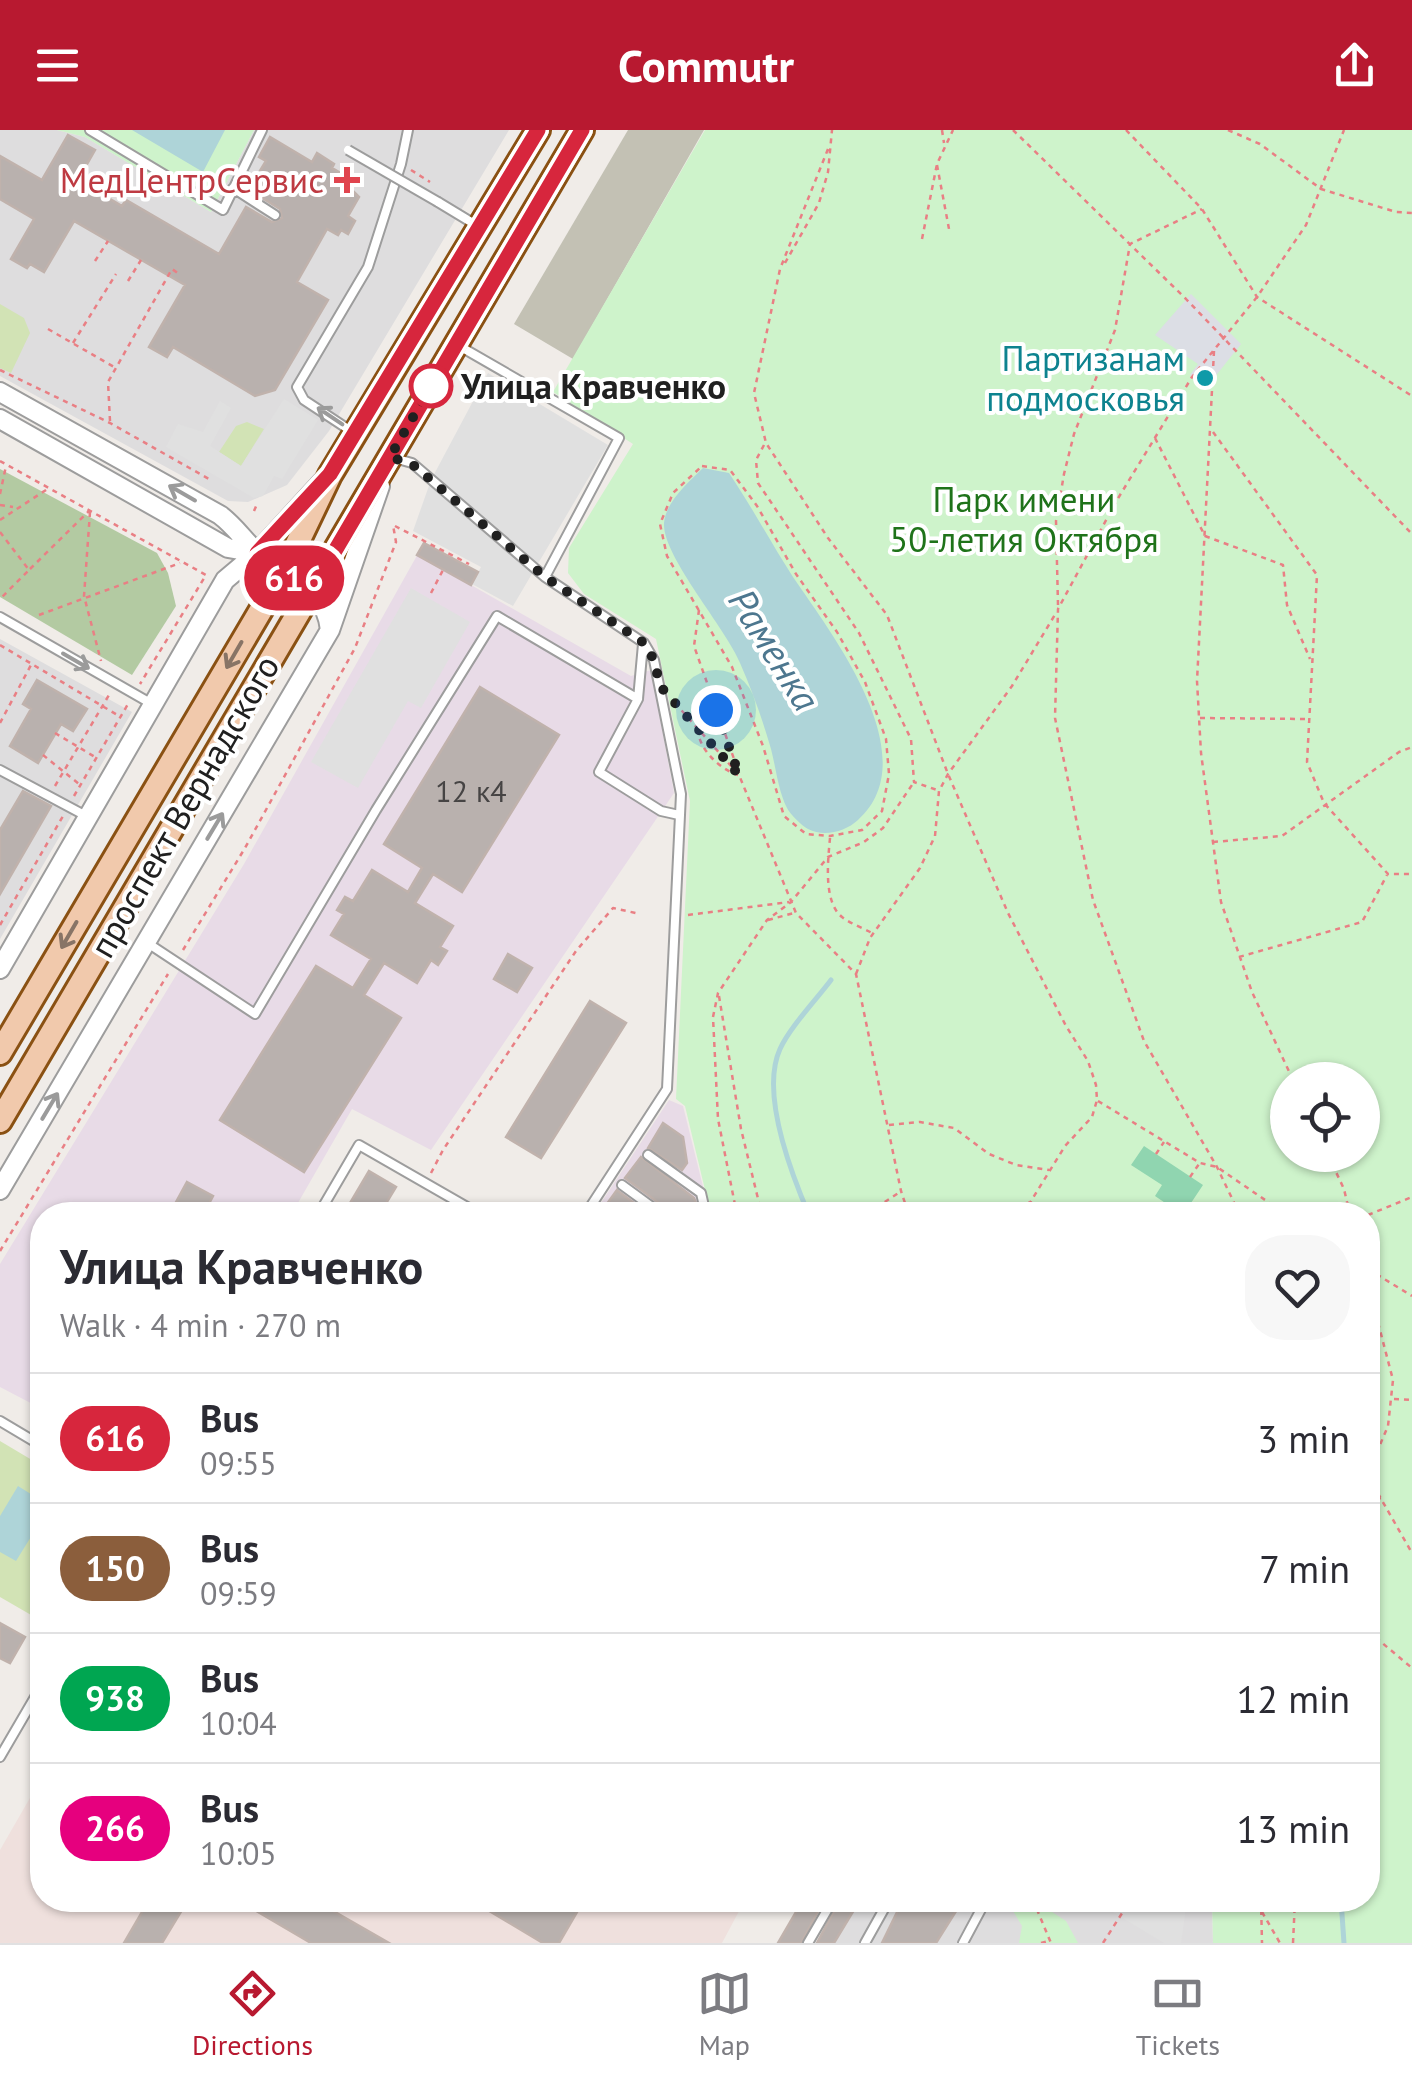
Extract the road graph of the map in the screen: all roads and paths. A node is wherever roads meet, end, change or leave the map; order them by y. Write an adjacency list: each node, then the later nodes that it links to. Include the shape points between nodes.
1 (90, 130): 19 (lane, via 224,210)
2 (262, 130): 19 (lane)
3 (408, 130): 16 (lane)
4 (538, 130): 24 (main road, проспект Вернадского)
5 (582, 130): 39 (main road, проспект Вернадского)
6 (832, 130): 14 (path)
7 (942, 130): 13 (path)
8 (953, 130): 13 (path)
9 (1013, 130): 28 (path)
10 (1126, 130): 21 (path)
11 (1228, 130): 20 (path, via 1260,144)
12 (1344, 130): 20 (path)
13 (945, 146): 17 (path)
14 (828, 149): 31 (path); 31 (path, via 819,203)
15 (348, 150): 24 (lane, bridge)
16 (401, 164): 18 (path); 48 (lane, one-way to 16, via 304,400 296,387 368,267)
17 (936, 164): 25 (path); 26 (path)
18 (429, 182)
19 (233, 188): 23 (lane)
20 (1321, 189): 22 (path); 35 (path, via 1306,225)
21 (1202, 210): 28 (path); 35 (path)
22 (1412, 214)
23 (275, 215)
24 (480, 227): 48 (main road, проспект Вернадского)
25 (949, 228)
26 (922, 239)
27 (108, 241): 30 (path)
28 (1130, 244): 37 (path); 82 (path, via 1115,330 1064,474 1056,521)
29 (141, 260): 34 (path)
30 (95, 261)
31 (780, 269): 50 (path, via 754,393)
32 (116, 274): 38 (path)
33 (179, 274): 41 (path, via 172,269)
34 (128, 281)
35 (1257, 297): 37 (path); 43 (path)
36 (48, 329): 38 (path)
37 (1222, 338): 40 (path); 69 (path)
38 (74, 343): 41 (path)
39 (456, 344): 51 (main road, проспект Вернадского); 77 (lane, via 620,438)
40 (1214, 350): 47 (path); 49 (path)
41 (115, 368): 46 (path, via 108,382)
42 (0, 370): 46 (path)
43 (1412, 396)
44 (2, 398): 53 (street)
45 (0, 420): 57 (street)
46 (110, 423): 56 (path)
47 (1212, 431): 70 (path); 89 (path, via 1317,575)
48 (355, 433): 55 (main road, проспект Вернадского)
49 (1154, 437): 70 (path); 82 (path)
50 (766, 442): 60 (path, via 756,460); 110 (path, via 887,615)
51 (390, 457): 77 (lane, via 412,464); 78 (main road, проспект Вернадского); 86 (street)
52 (0, 461): 54 (path)
53 (126, 461): 57 (street); 71 (street, one-way to 53, via 220,515)
54 (6, 464): 58 (path); 59 (path)
55 (330, 474): 71 (street); 76 (main road, проспект Вернадского)
56 (210, 479)
57 (113, 484): 71 (street, via 228,548)
58 (50, 487): 64 (path); 65 (path)
59 (0, 494)
60 (766, 496): 63 (path); 112 (path, via 859,633 911,740)
61 (257, 504): 66 (path)
62 (0, 505): 64 (path)
63 (756, 506): 83 (path, via 730,470 702,466 673,493 660,524 667,556); 119 (path, via 865,682 886,739)
64 (17, 507): 67 (path)
65 (90, 510): 72 (path); 74 (path); 80 (path)
66 (254, 510)
67 (0, 520)
68 (0, 532): 74 (path)
69 (1412, 534)
70 (1204, 536): 89 (path, via 1283,565 1286,605); 99 (path)
71 (257, 553): 76 (street); 96 (street, via 225,580)
72 (181, 562): 80 (path); 94 (path, via 206,576)
73 (469, 564): 137 (path, via 393,526 396,542 355,648)
74 (29, 570): 81 (path)
75 (443, 570): 79 (path)
76 (284, 571): 78 (street); 141 (main road, проспект Вернадского, one-way to 141)
77 (545, 577): 87 (lane)
78 (312, 590): 86 (street); 144 (main road, проспект Вернадского)
79 (431, 593)
80 (84, 596): 84 (path); 91 (path)
81 (0, 600)
82 (1058, 609): 110 (path); 150 (path, via 1055,718 1093,900 1144,1042)
83 (699, 610): 111 (path, via 694,646); 123 (path, via 739,684 784,816 806,834)
84 (39, 615)
85 (0, 617): 91 (lane, one-way to 91)
86 (330, 630): 135 (street, one-way to 86)
87 (644, 643): 93 (lane); 95 (lane)
88 (0, 645): 90 (path)
89 (1312, 663): 100 (path)
90 (32, 664): 97 (path); 101 (path)
91 (106, 679): 92 (lane)
92 (116, 685): 94 (lane); 97 (path)
93 (660, 686): 102 (path); 121 (lane)
94 (134, 694): 96 (lane); 98 (path)
95 (638, 699): 121 (lane, via 599,772 662,811); 137 (lane, via 497,616 255,1014)
96 (152, 704): 122 (street)
97 (102, 706): 98 (path); 104 (path)
98 (120, 716): 107 (path)
99 (1199, 718): 100 (path); 124 (path)
100 (1309, 719): 117 (path, via 1308,762)
101 (0, 723)
102 (698, 728): 111 (path); 111 (path, via 700,741 723,769)
103 (55, 733): 104 (path)
104 (77, 746): 107 (path); 108 (path)
105 (1412, 747): 117 (path)
106 (43, 755): 108 (path)
107 (97, 757): 114 (path)
108 (63, 771): 114 (path); 116 (path)
109 (4, 772): 113 (lane); 116 (lane)
110 (948, 774): 115 (path); 143 (path, via 1008,914 1088,1061)
111 (739, 775): 128 (path)
112 (914, 782): 115 (path); 120 (path)
113 (0, 784)
114 (81, 785): 118 (path)
115 (939, 791): 134 (path, via 927,852)
116 (49, 796): 118 (lane)
117 (1324, 803): 124 (path, via 1282,836); 126 (path)
118 (68, 806): 122 (lane); 133 (path)
119 (882, 811): 120 (path); 123 (path, via 862,830)
120 (894, 813): 125 (path, via 864,842)
121 (679, 814): 131 (lane)
122 (88, 818): 138 (street)
123 (830, 836): 125 (path)
124 (1214, 842): 136 (path, via 1221,902)
125 (828, 857): 128 (path); 134 (path, via 833,906)
126 (1388, 874): 127 (path); 136 (path, via 1362,922)
127 (1412, 874)
128 (791, 902): 129 (path); 131 (path); 132 (path)
129 (796, 913): 132 (path); 139 (path)
130 (640, 914): 154 (path, via 613,908 576,951)
131 (674, 916): 163 (lane, via 666,1089)
132 (766, 920): 140 (path)
133 (0, 924)
134 (873, 934): 139 (path)
135 (146, 942): 137 (lane); 156 (street, one-way to 135)
136 (1239, 957): 142 (path)
137 (176, 962): 160 (path)
138 (0, 969)
139 (856, 974): 145 (path)
140 (718, 993): 166 (path, via 718,1119); 167 (path)
141 (0, 1053)
142 (1285, 1062)
143 (1097, 1100): 146 (path); 151 (path, via 1092,1117)
144 (0, 1120)
145 (888, 1125): 151 (path, via 954,1128 989,1154); 157 (path)
146 (1164, 1141): 147 (path); 149 (path)
147 (1156, 1154)
148 (648, 1155): 165 (lane, via 701,1193)
149 (1200, 1163): 150 (path); 153 (path)
150 (1217, 1167): 170 (path); 171 (path)
151 (1050, 1170): 159 (path)
152 (1336, 1172): 172 (path)
153 (1190, 1177)
154 (426, 1184): 161 (lane, via 359,1145); 162 (lane)
155 (622, 1185): 164 (lane)
156 (0, 1190)
157 (901, 1191): 168 (path); 169 (path)
158 (1412, 1198): 174 (path)
159 (1031, 1201)
160 (30, 1202)
161 (326, 1202)
162 (458, 1202)
163 (593, 1202)
164 (645, 1202)
165 (703, 1202)
166 (734, 1202)
167 (759, 1202)
168 (885, 1202)
169 (905, 1202)
170 (1234, 1202)
171 (1268, 1202)
172 (1347, 1202)
173 (30, 1203): 175 (path)
174 (1380, 1210)
175 (0, 1252)
176 (1380, 1276): 177 (path)
177 (1412, 1296)
178 (1380, 1330): 179 (path)
179 (1391, 1398): 180 (path); 183 (path)
180 (1412, 1400)
181 (0, 1421): 182 (lane)
182 (30, 1439)
183 (1380, 1445)
184 (1381, 1498): 185 (path)
185 (1412, 1553)
186 (1380, 1642): 187 (path)
187 (1412, 1668)
188 (30, 1705): 189 (lane)
189 (0, 1757)
190 (826, 1912): 199 (lane)
191 (883, 1912): 200 (lane)
192 (980, 1912): 201 (lane)
193 (1039, 1912): 198 (path)
194 (1123, 1912): 203 (path)
195 (1261, 1912): 204 (path)
196 (1262, 1912): 205 (path)
197 (1294, 1912): 206 (path)
198 (1051, 1942): 202 (path)
199 (808, 1943)
200 (866, 1943)
201 (963, 1943)
202 (1041, 1943)
203 (1103, 1943)
204 (1262, 1943)
205 (1280, 1943)
206 (1293, 1943)

